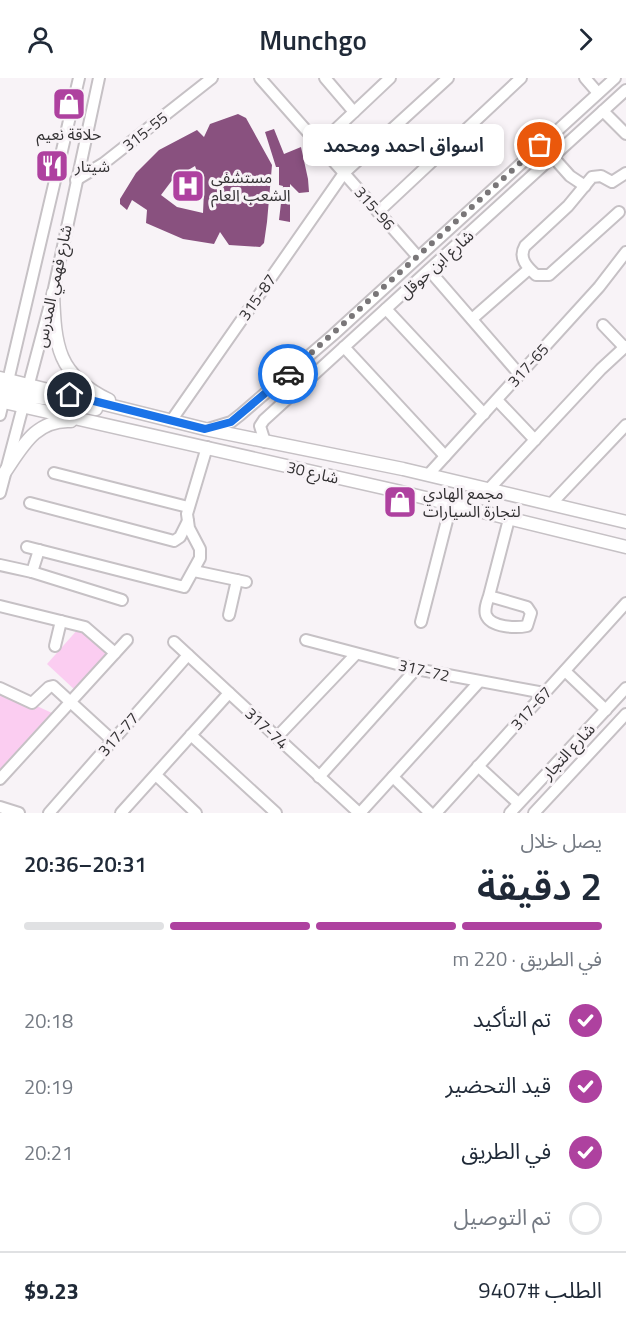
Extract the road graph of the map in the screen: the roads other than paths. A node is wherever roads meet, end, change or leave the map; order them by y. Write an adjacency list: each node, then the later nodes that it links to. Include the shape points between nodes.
1 (99, 78): 22 (street, شارع فهمي المدرس)
2 (212, 78): 22 (street, 315-55, via 104,163)
3 (260, 78): 18 (street, 315-96)
4 (390, 78): 14 (street)
5 (448, 78): 20 (street, 315-87)
6 (521, 78): 24 (street)
7 (585, 78): 12 (street)
8 (615, 78): 12 (street, شارع ابن حوقل)
9 (76, 79): 37 (street, شارع فهمي المدرس)
10 (327, 79): 14 (street)
11 (626, 90): 13 (street, شارع ابن حوقل)
12 (598, 93): 15 (street, شارع ابن حوقل)
13 (603, 111): 16 (street); 17 (street, شارع ابن حوقل)
14 (354, 112): 18 (street)
15 (558, 129): 17 (street); 27 (street, شارع ابن حوقل)
16 (626, 134)
17 (569, 142): 19 (street, شارع ابن حوقل)
18 (319, 145): 20 (street, 315-96)
19 (553, 157): 23 (street); 29 (street, شارع ابن حوقل)
20 (344, 173): 24 (street, 315-96); 44 (street, 315-87)
21 (626, 174): 23 (street, via 612,182 601,176 592,177)
22 (76, 180): 30 (street, شارع فهمي المدرس)
23 (585, 186): 28 (street, via 525,246 522,257)
24 (378, 212): 27 (street, 315-96)
25 (619, 212): 28 (street, via 549,275 536,275)
26 (626, 252): 36 (street, 317-65)
27 (418, 258): 47 (street, شارع ابن حوقل, via 240,415 231,422)
28 (529, 269): 32 (street)
29 (429, 270): 31 (street, شارع ابن حوقل); 32 (street)
30 (53, 293): 38 (street, شارع فهمي المدرس); 40 (main road, via 59,355 68,370 79,382)
31 (386, 309): 34 (street, شارع ابن حوقل); 41 (street)
32 (472, 320): 36 (street)
33 (603, 325): 35 (street)
34 (344, 347): 49 (street, شارع ابن حوقل, via 260,426); 51 (street)
35 (625, 347): 48 (street)
36 (520, 375): 39 (street, 317-65)
37 (4, 390): 38 (main road); 38 (main road, شارع 30); 42 (street, شارع فهمي المدرس)
38 (27, 396): 40 (main road, شارع 30); 43 (main road, via 119,414); 45 (main road, شارع 30); 53 (street, شارع فهمي المدرس)
39 (496, 400): 41 (street, 317-65); 48 (street)
40 (129, 410): 43 (main road, شارع 30)
41 (484, 414): 51 (street, 317-65)
42 (0, 415)
43 (154, 416): 44 (main road, شارع 30)
44 (171, 421): 47 (main road, شارع 30)
45 (98, 422): 50 (main road, شارع 30); 53 (main road, via 62,420 45,425 26,441)
46 (626, 425): 61 (street)
47 (205, 429): 49 (main road, شارع 30)
48 (535, 440): 56 (street)
49 (265, 442): 52 (main road, شارع 30)
50 (207, 447): 57 (main road, شارع 30); 62 (street)
51 (445, 456): 55 (street, 317-65)
52 (403, 469): 55 (main road, شارع 30); 57 (main road)
53 (5, 472): 58 (street, شارع فهمي المدرس)
54 (54, 473): 62 (street)
55 (428, 475): 56 (main road, شارع 30)
56 (489, 489): 61 (main road, شارع 30)
57 (397, 491): 60 (main road, شارع 30)
58 (0, 493)
59 (30, 503): 65 (street, via 174,541)
60 (451, 504): 63 (main road, شارع 30); 78 (street)
61 (550, 504): 64 (main road, شارع 30)
62 (188, 507): 65 (street)
63 (509, 519): 67 (main road, شارع 30); 72 (street)
64 (624, 520)
65 (188, 521): 70 (street, via 200,549)
66 (27, 547): 68 (street)
67 (626, 547)
68 (39, 550): 70 (street, via 177,587 187,585); 71 (street)
69 (0, 565): 71 (street)
70 (194, 571): 76 (street, via 242,581)
71 (32, 572): 73 (street)
72 (489, 596)
73 (122, 600)
74 (626, 603): 87 (street, 317-67)
75 (0, 606): 77 (street)
76 (229, 615)
77 (61, 621): 82 (street); 83 (street, via 92,630)
78 (421, 622)
79 (126, 640): 83 (street)
80 (306, 640): 84 (street, 317-72)
81 (174, 642): 85 (street, 317-74)
82 (55, 646)
83 (114, 653): 93 (street)
84 (356, 654): 86 (street, 317-72); 97 (street)
85 (188, 655): 91 (street, 317-74); 98 (street, 317-77)
86 (416, 669): 88 (street, 317-72); 102 (street)
87 (565, 671): 92 (street, 317-67); 94 (street)
88 (478, 682): 92 (street, 317-72); 103 (street)
89 (0, 688): 93 (street, via 32,703 53,686)
90 (626, 688): 94 (street, شارع التجار)
91 (229, 693): 96 (street); 97 (street, 317-74)
92 (544, 693): 99 (street, 317-67)
93 (71, 701): 98 (street); 104 (street)
94 (606, 710): 100 (street, شارع التجار)
95 (626, 714): 105 (street)
96 (191, 735): 101 (street); 112 (street)
97 (277, 737): 102 (street, 317-74)
98 (112, 741): 109 (street, 317-77)
99 (478, 766): 106 (street); 115 (street, 317-67)
100 (552, 767): 105 (street); 106 (street, شارع التجار)
101 (156, 775): 110 (street); 111 (street)
102 (319, 777): 113 (street, 317-74)
103 (393, 777): 113 (street); 114 (street)
104 (0, 779)
105 (565, 780): 117 (street)
106 (518, 803): 116 (street, شارع التجار)
107 (0, 807): 108 (street)
108 (19, 813)
109 (49, 813)
110 (121, 813)
111 (196, 813)
112 (276, 813)
113 (359, 813)
114 (430, 813)
115 (436, 813)
116 (510, 813)
117 (534, 813)

